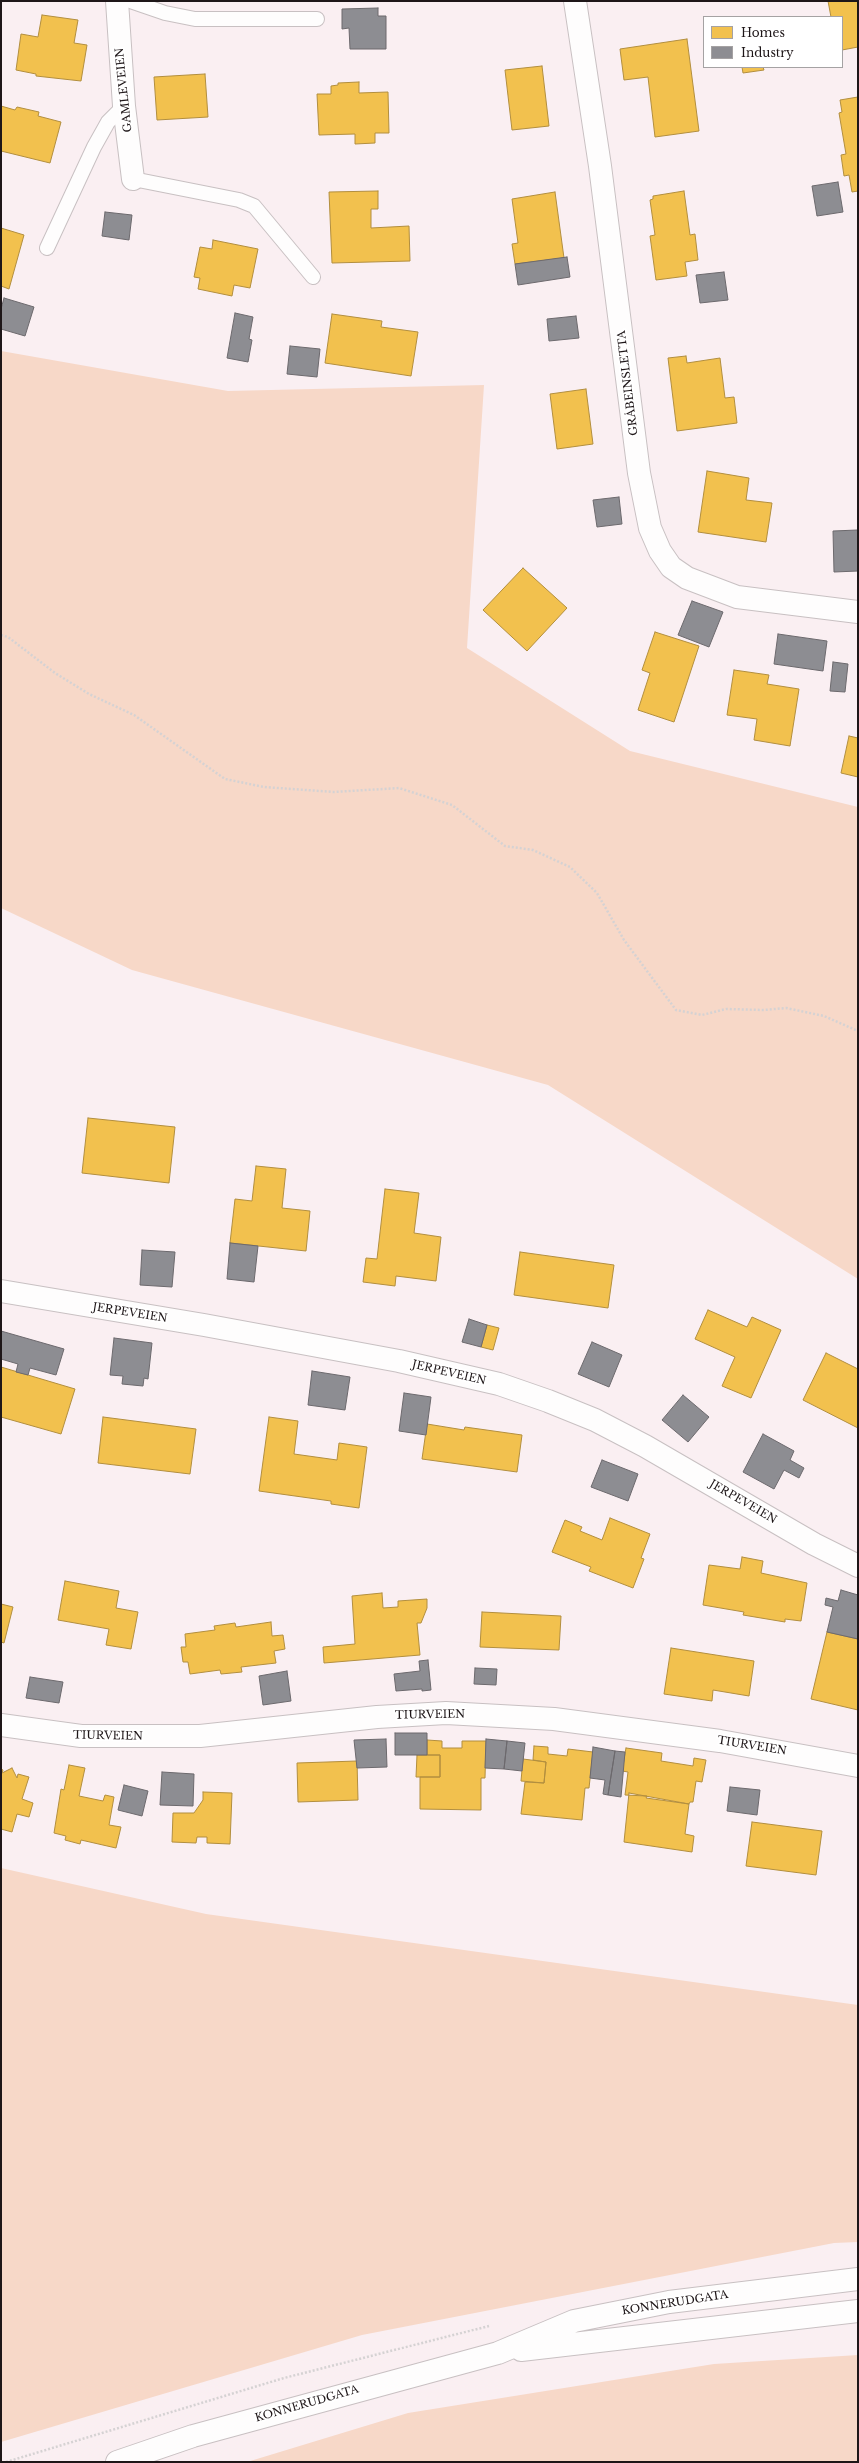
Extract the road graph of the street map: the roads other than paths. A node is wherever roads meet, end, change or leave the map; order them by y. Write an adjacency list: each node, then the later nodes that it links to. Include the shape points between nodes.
1 (117, 1): 5 (street, GAMLEVEIEN)
2 (130, 1): 4 (lane, via 165,13 195,19)
3 (575, 1): 9 (street, GRÅBEINSLETTA, via 601,174 639,473 650,528 671,567 687,578 737,597)
4 (317, 19)
5 (124, 106): 6 (street, GAMLEVEIEN); 7 (lane, via 108,122 94,147)
6 (133, 179): 8 (lane, via 239,200 254,206)
7 (47, 248)
8 (313, 277)
9 (858, 612)
10 (1, 1291): 11 (street, JERPEVEIEN, via 399,1361 499,1384 548,1401 631,1438 814,1544)
11 (858, 1566)
12 (1, 1725): 13 (street, TIURVEIEN, via 81,1736 200,1736 377,1717 462,1714 554,1719 720,1741)
13 (858, 1766)
14 (858, 2279): 16 (street, KONNERUDGATA, via 669,2302 574,2321)
15 (858, 2311): 16 (street, KONNERUDGATA)
16 (498, 2352): 17 (street, KONNERUDGATA, via 201,2434)
17 (117, 2462)

